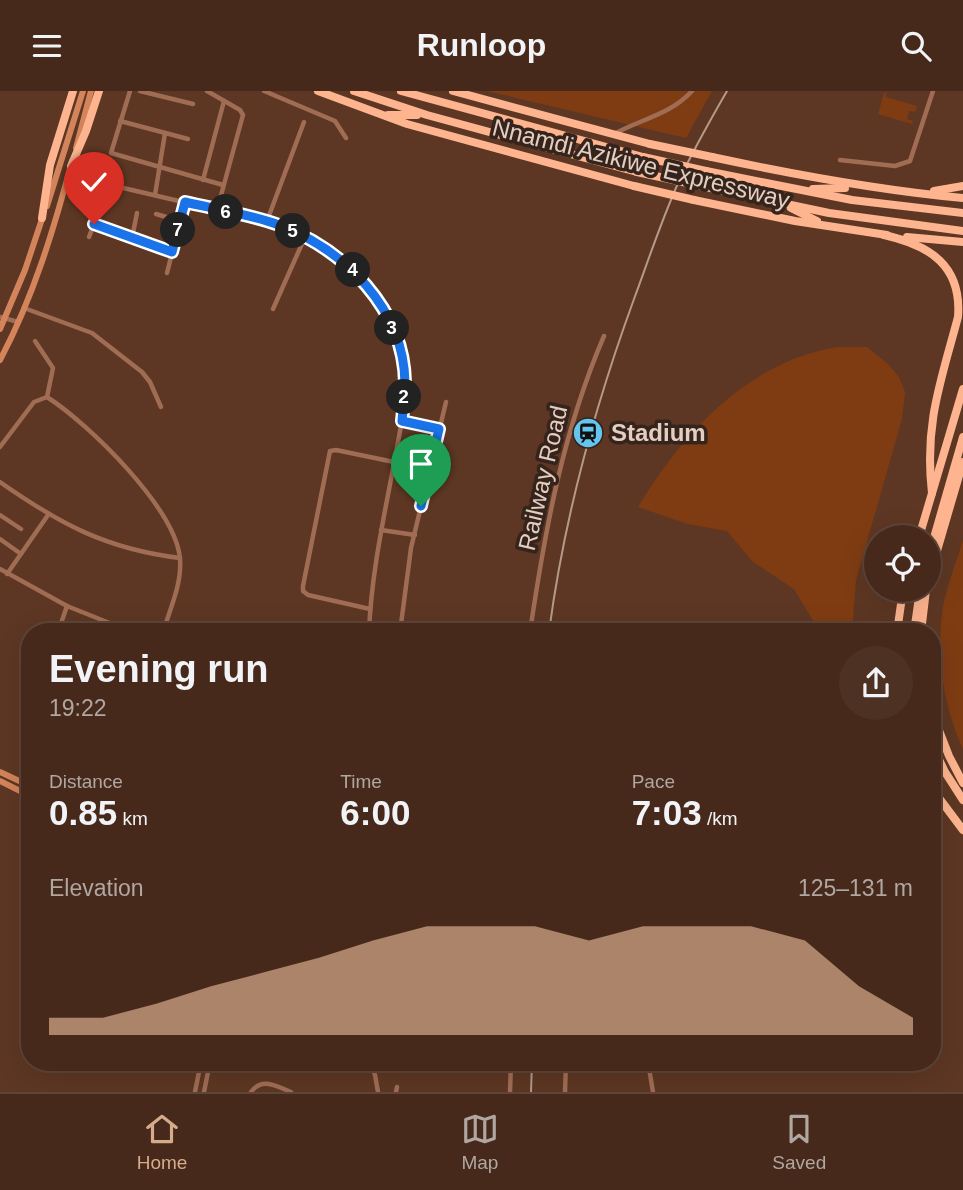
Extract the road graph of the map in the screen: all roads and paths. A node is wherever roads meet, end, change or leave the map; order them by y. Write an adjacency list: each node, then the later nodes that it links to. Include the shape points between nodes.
1 (73, 91): 43 (highway, via 50,166)
2 (83, 91): 43 (main road)
3 (91, 91): 27 (main road)
4 (99, 91): 27 (highway)
5 (130, 91): 19 (street)
6 (140, 91): 16 (street)
7 (207, 91): 15 (street)
8 (264, 91): 23 (street, via 335,121)
9 (318, 91): 17 (highway, Nnamdi Azikiwe Expressway)
10 (354, 91): 18 (highway, Nnamdi Azikiwe Expressway)
11 (401, 91): 32 (highway, Nnamdi Azikiwe Expressway, bridge, via 643,157)
12 (453, 91): 22 (highway, Nnamdi Azikiwe Expressway)
13 (692, 91): 22 (street, via 667,112)
14 (933, 91): 25 (street, via 910,162 895,166)
15 (224, 101): 28 (street); 29 (street, via 243,115)
16 (194, 104)
17 (381, 115): 18 (highway); 47 (highway, Nnamdi Azikiwe Expressway, bridge, via 694,200)
18 (427, 115): 38 (highway, Nnamdi Azikiwe Expressway, bridge, via 637,172)
19 (120, 121): 21 (street); 26 (street, via 111,153)
20 (304, 122): 45 (street)
21 (165, 133): 24 (street); 26 (street)
22 (613, 134): 31 (highway, Nnamdi Azikiwe Expressway, bridge)
23 (346, 138)
24 (188, 139)
25 (839, 160)
26 (159, 168): 28 (street); 34 (street)
27 (69, 171): 34 (street); 56 (main road)
28 (203, 180): 29 (street)
29 (223, 185): 39 (street)
30 (963, 186): 33 (highway)
31 (866, 187): 32 (highway); 33 (highway, Nnamdi Azikiwe Expressway)
32 (795, 189): 41 (highway, Nnamdi Azikiwe Expressway)
33 (917, 193): 35 (highway, Nnamdi Azikiwe Expressway)
34 (155, 195): 37 (street)
35 (963, 198)
36 (100, 202): 46 (street)
37 (185, 202): 39 (street); 44 (street)
38 (782, 204): 47 (highway); 48 (highway, Nnamdi Azikiwe Expressway)
39 (218, 210): 45 (street)
40 (137, 213): 52 (street)
41 (963, 213)
42 (156, 214): 44 (street)
43 (42, 218): 58 (main road, via 25,270)
44 (180, 221): 54 (street)
45 (267, 222): 51 (street)
46 (94, 224): 50 (street); 52 (street)
47 (827, 226): 49 (highway, Nnamdi Azikiwe Expressway)
48 (963, 230)
49 (884, 235): 53 (highway, Nnamdi Azikiwe Expressway); 75 (highway, via 911,241 939,259 954,281 959,304 932,411)
50 (89, 237)
51 (305, 237): 57 (street); 68 (street, via 351,268 381,303 401,352 405,382)
52 (132, 238): 54 (street)
53 (963, 242)
54 (172, 252): 55 (street)
55 (167, 273)
56 (24, 308): 59 (main road); 67 (street, via 92,333 142,372)
57 (273, 309)
58 (2, 318): 59 (street); 60 (main road)
59 (18, 322): 63 (main road)
60 (0, 329)
61 (604, 336): 99 (street, Railway Road, via 586,377 558,475 545,527)
62 (35, 341): 65 (street, via 53,368)
63 (0, 360)
64 (963, 389): 75 (highway)
65 (47, 397): 71 (street, via 34,402); 86 (street, via 131,473 170,526)
66 (446, 401): 69 (street)
67 (161, 407)
68 (402, 421): 69 (street); 72 (street)
69 (439, 429): 82 (street)
70 (963, 437): 79 (highway)
71 (0, 447)
72 (394, 462): 81 (street); 93 (street, via 330,451 303,586 308,595)
73 (963, 463): 83 (highway)
74 (0, 482): 77 (street)
75 (932, 493): 78 (highway)
76 (0, 515): 80 (street)
77 (48, 515): 85 (street); 86 (street, via 124,547)
78 (923, 525)
79 (938, 525)
80 (21, 529)
81 (381, 530): 82 (street); 93 (street)
82 (415, 535): 98 (street)
83 (941, 538)
84 (0, 539): 85 (street)
85 (20, 554): 88 (street)
86 (180, 558): 96 (street)
87 (0, 569): 88 (street)
88 (6, 574): 92 (street)
89 (901, 602): 100 (highway)
90 (918, 602): 101 (highway)
91 (924, 602): 102 (highway)
92 (67, 606): 94 (street); 95 (street)
93 (370, 609): 97 (street)
94 (61, 623)
95 (110, 623)
96 (166, 623)
97 (369, 623)
98 (401, 623)
99 (531, 623)
100 (898, 623)
101 (915, 623)
102 (921, 623)
103 (941, 734): 106 (highway)
104 (941, 764): 111 (highway)
105 (0, 772): 108 (main road)
106 (961, 780): 109 (highway)
107 (0, 781): 110 (main road)
108 (21, 782)
109 (963, 790)
110 (21, 792)
111 (963, 800)
112 (941, 801): 113 (highway)
113 (963, 831)
114 (199, 1071): 120 (street)
115 (208, 1071): 121 (street)
116 (373, 1071): 124 (street)
117 (511, 1071): 125 (street)
118 (566, 1071): 126 (street)
119 (650, 1071): 127 (street)
120 (195, 1092)
121 (204, 1092)
122 (251, 1092): 123 (street, via 270,1083)
123 (291, 1092)
124 (378, 1092)
125 (510, 1092)
126 (565, 1092)
127 (653, 1092)

